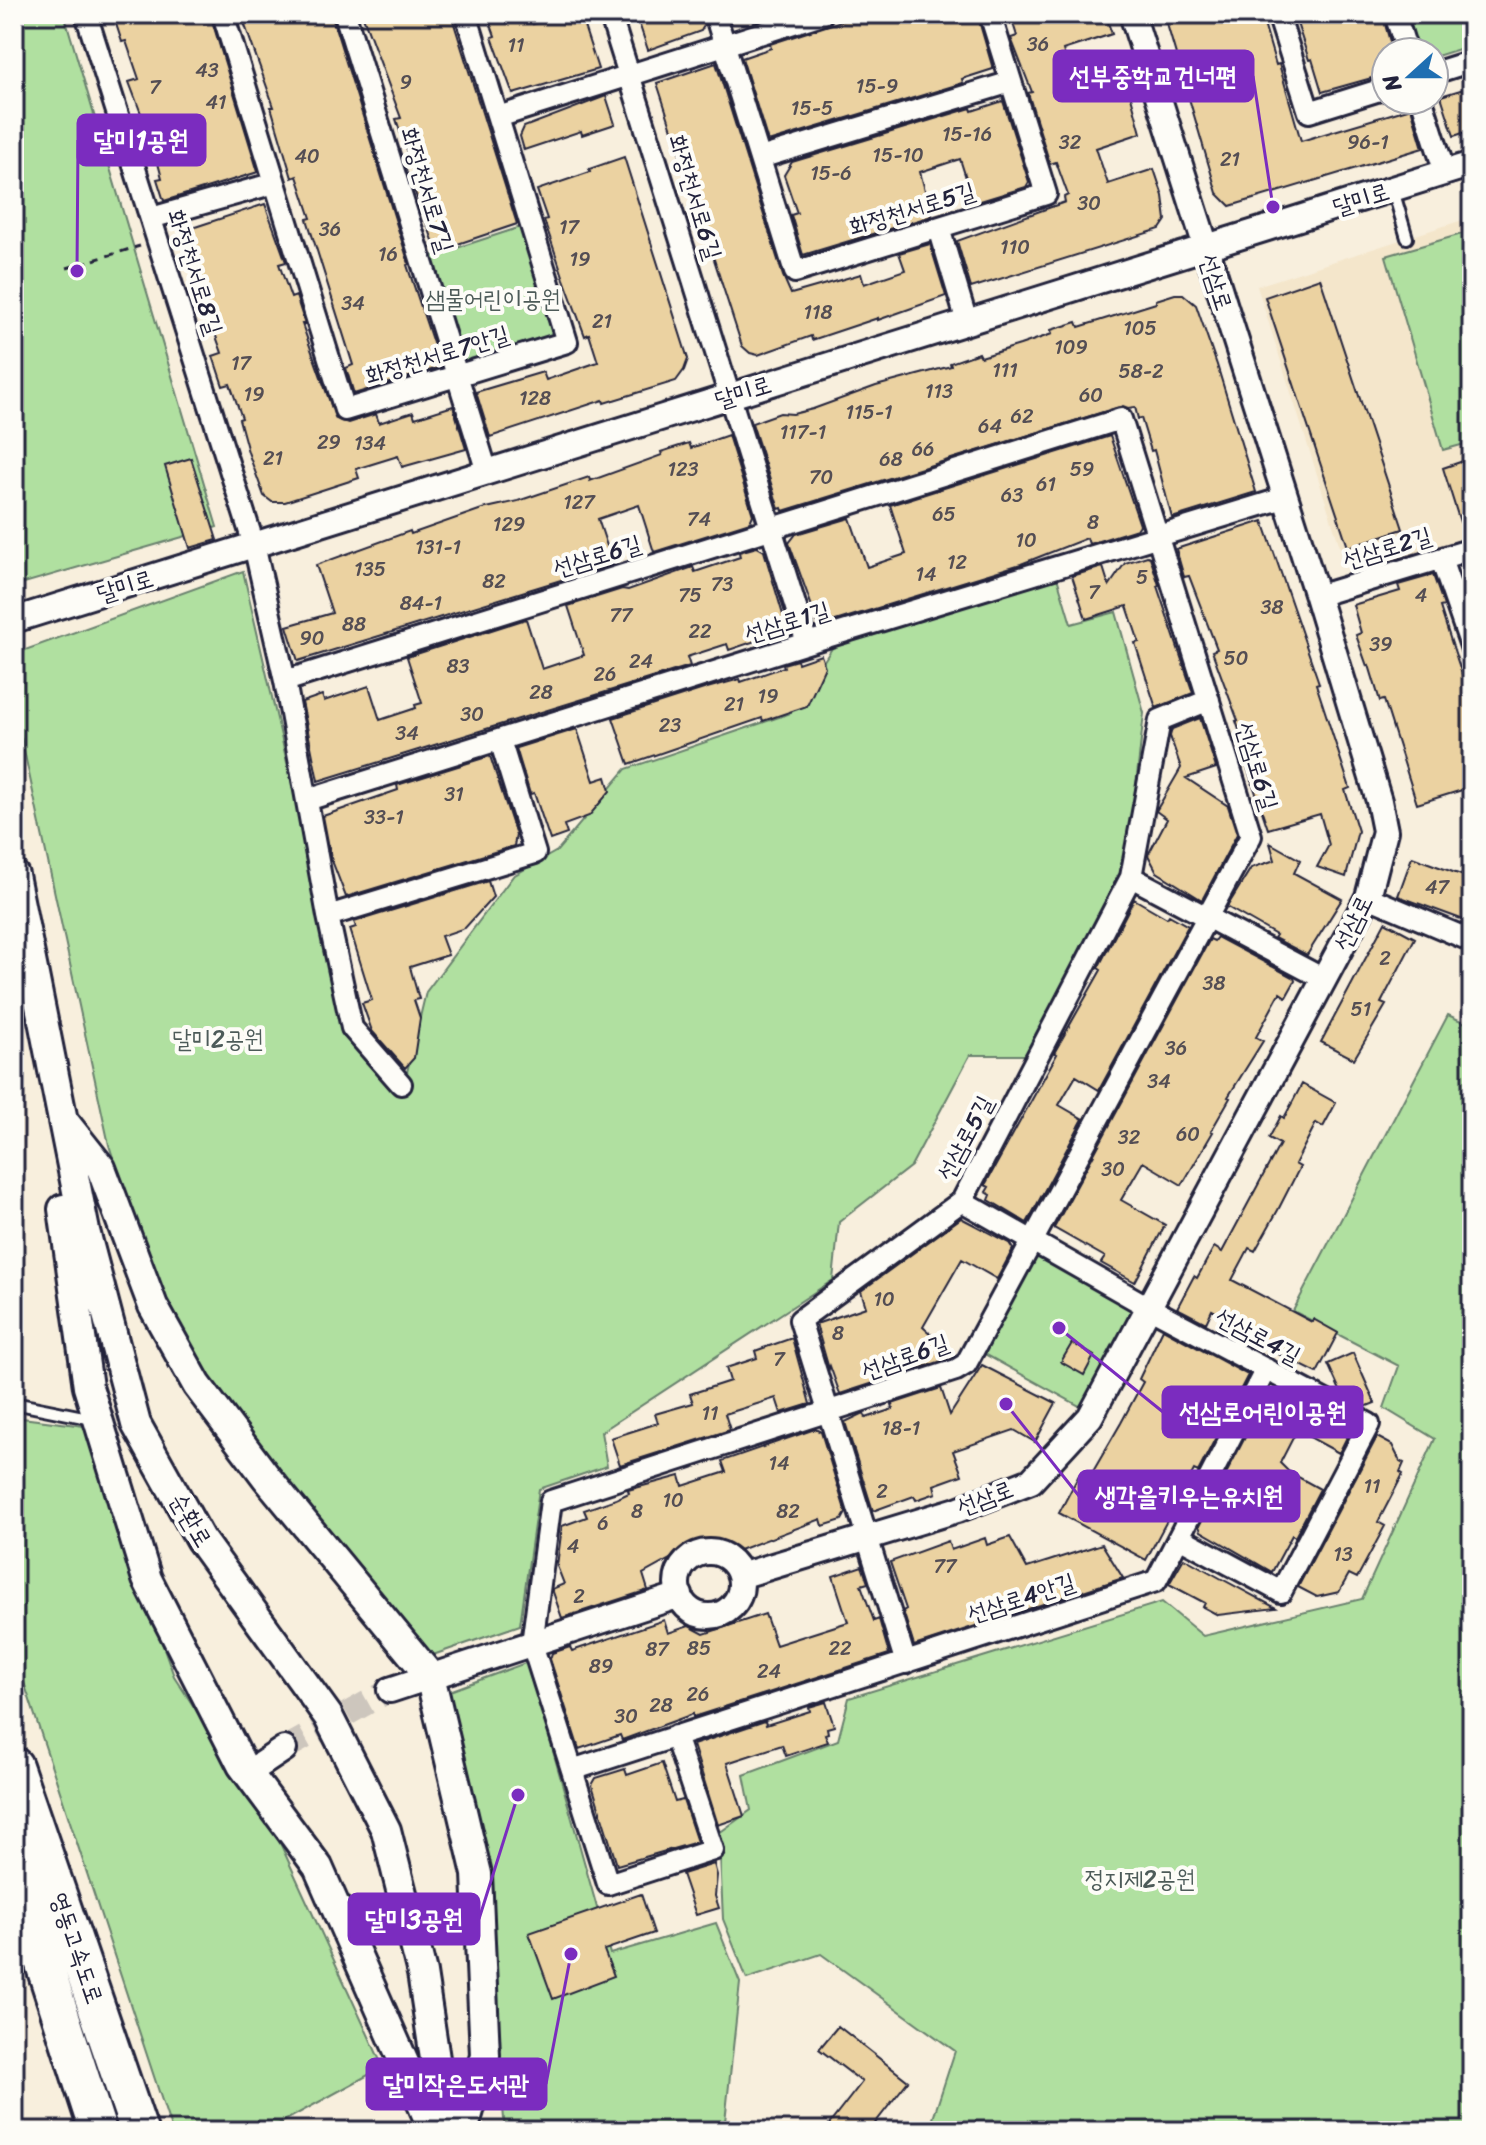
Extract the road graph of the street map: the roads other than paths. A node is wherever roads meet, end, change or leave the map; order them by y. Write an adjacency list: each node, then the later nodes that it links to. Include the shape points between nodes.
1 (86, 14): 26 (street, 화정천서로8길)
2 (223, 14): 24 (street, 화정천서로7안길)
3 (345, 14): 31 (street, 화정천서로7길)
4 (466, 14): 20 (street, 화정천서로7안길)
5 (610, 14): 16 (street, 화정천서로6길)
6 (715, 14): 13 (street, 화정천서로5길)
7 (822, 14): 13 (street)
8 (990, 14): 17 (street, 화정천서로5길)
9 (1132, 14): 29 (street, 선삼로)
10 (1278, 14): 18 (street, via 1309,112)
11 (1395, 14): 12 (street)
12 (1402, 36)
13 (725, 45): 16 (street); 21 (street, 화정천서로5길)
14 (1472, 61): 15 (street)
15 (1450, 68)
16 (629, 75): 20 (street); 32 (street, 화정천서로6길)
17 (1011, 82): 21 (street); 27 (street, 화정천서로5길, via 1046,194)
18 (1370, 93)
19 (1427, 116): 23 (street)
20 (498, 117): 31 (street, 화정천서로7안길, via 567,342)
21 (760, 158): 27 (street, 화정천서로5길, via 795,272)
22 (1472, 164): 23 (street, 달미로)
23 (1445, 173): 25 (street, 달미로)
24 (275, 183): 26 (street); 31 (street, 화정천서로7안길, via 345,410)
25 (1393, 189): 28 (lane); 29 (street, 달미로)
26 (151, 218): 37 (street, 화정천서로8길)
27 (939, 228): 30 (street)
28 (1407, 238)
29 (1205, 248): 30 (street, 달미로); 34 (street, 선삼로)
30 (967, 322): 32 (street, 달미로)
31 (457, 376): 33 (street, 화정천서로7길)
32 (730, 396): 33 (street, 달미로); 35 (street, 화정천서로6길)
33 (487, 472): 37 (street, 달미로)
34 (1284, 498): 36 (street, 선삼로1길); 40 (street, 선삼로)
35 (771, 529): 36 (street, 선삼로6길, via 1121,419); 42 (street, 화정천서로6길); 44 (street, 선삼로6길)
36 (1157, 536): 42 (street, 선삼로1길); 45 (street, 선삼로6길)
37 (254, 545): 41 (street, 달미로); 44 (street, 화정천서로8길)
38 (1472, 549): 39 (street, 선삼로2길)
39 (1441, 559): 40 (street, 선삼로2길, via 1369,576); 43 (street)
40 (1317, 596): 50 (street, 선삼로, via 1385,831)
41 (14, 620)
42 (807, 643): 46 (street, 선삼로1길)
43 (1472, 649)
44 (285, 681): 47 (street, 화정천서로8길)
45 (1209, 700): 49 (street, 선삼로5길, via 1160,720); 52 (street, 선삼로6길, via 1251,836)
46 (500, 740): 47 (street, 선삼로1길); 51 (street, via 535,853)
47 (307, 800): 51 (street, 화정천서로8길)
48 (14, 875): 56 (main road, 순환로)
49 (1131, 877): 52 (street); 57 (street, 선삼로5길)
50 (1368, 897): 53 (street); 54 (street, 선삼로)
51 (328, 916): 55 (street, via 352,1028)
52 (1208, 917): 54 (street); 58 (street, 선삼로6길)
53 (1472, 941)
54 (1324, 979): 59 (street, 선삼로)
55 (401, 1084)
56 (61, 1118): 63 (main road, via 55,1150 88,1387); 70 (main road, via 101,1168 153,1306 197,1385); 81 (main road, 순환로, via 136,1424 200,1539 328,1716 386,1830 422,1973)
57 (962, 1201): 58 (street, 선삼로4길); 62 (street, 선삼로5길, via 800,1320)
58 (1033, 1240): 59 (street, 선삼로4길); 62 (street, 선삼로6길, via 966,1364)
59 (1150, 1308): 60 (street, 선삼로4길); 65 (street, 선삼로, via 1090,1417 1031,1481)
60 (1266, 1369): 64 (street, 선삼로4안길); 64 (street, 선삼로4길, via 1369,1424 1281,1592)
61 (14, 1403): 63 (lane)
62 (827, 1412): 65 (street, 선삼로5길); 68 (street, 선삼로6길, via 551,1501)
63 (99, 1420): 76 (main road, via 147,1579)
64 (1179, 1537): 69 (street, 선삼로4안길, via 1156,1581)
65 (866, 1538): 66 (street, 선삼로); 69 (street, 선삼로5길)
66 (740, 1576): 67 (street, via 733,1606 714,1616 693,1612); 67 (street, via 720,1554 700,1554 683,1566)
67 (680, 1595): 68 (street)
68 (532, 1644): 70 (street); 75 (street)
69 (906, 1663): 72 (street, 선삼로4안길)
70 (430, 1676): 71 (street); 82 (main road, via 477,1874 485,2055)
71 (390, 1690)
72 (675, 1736): 75 (street, 선삼로4안길); 75 (street, via 713,1850 608,1884)
73 (284, 1749): 76 (street)
74 (14, 1766): 79 (highway, 영동고속도로)
75 (572, 1770)
76 (248, 1773): 80 (main road, via 318,1867)
77 (14, 1871): 78 (highway, 영동고속도로)
78 (98, 2131)
79 (139, 2131)
80 (434, 2131)
81 (446, 2131)
82 (463, 2131)

